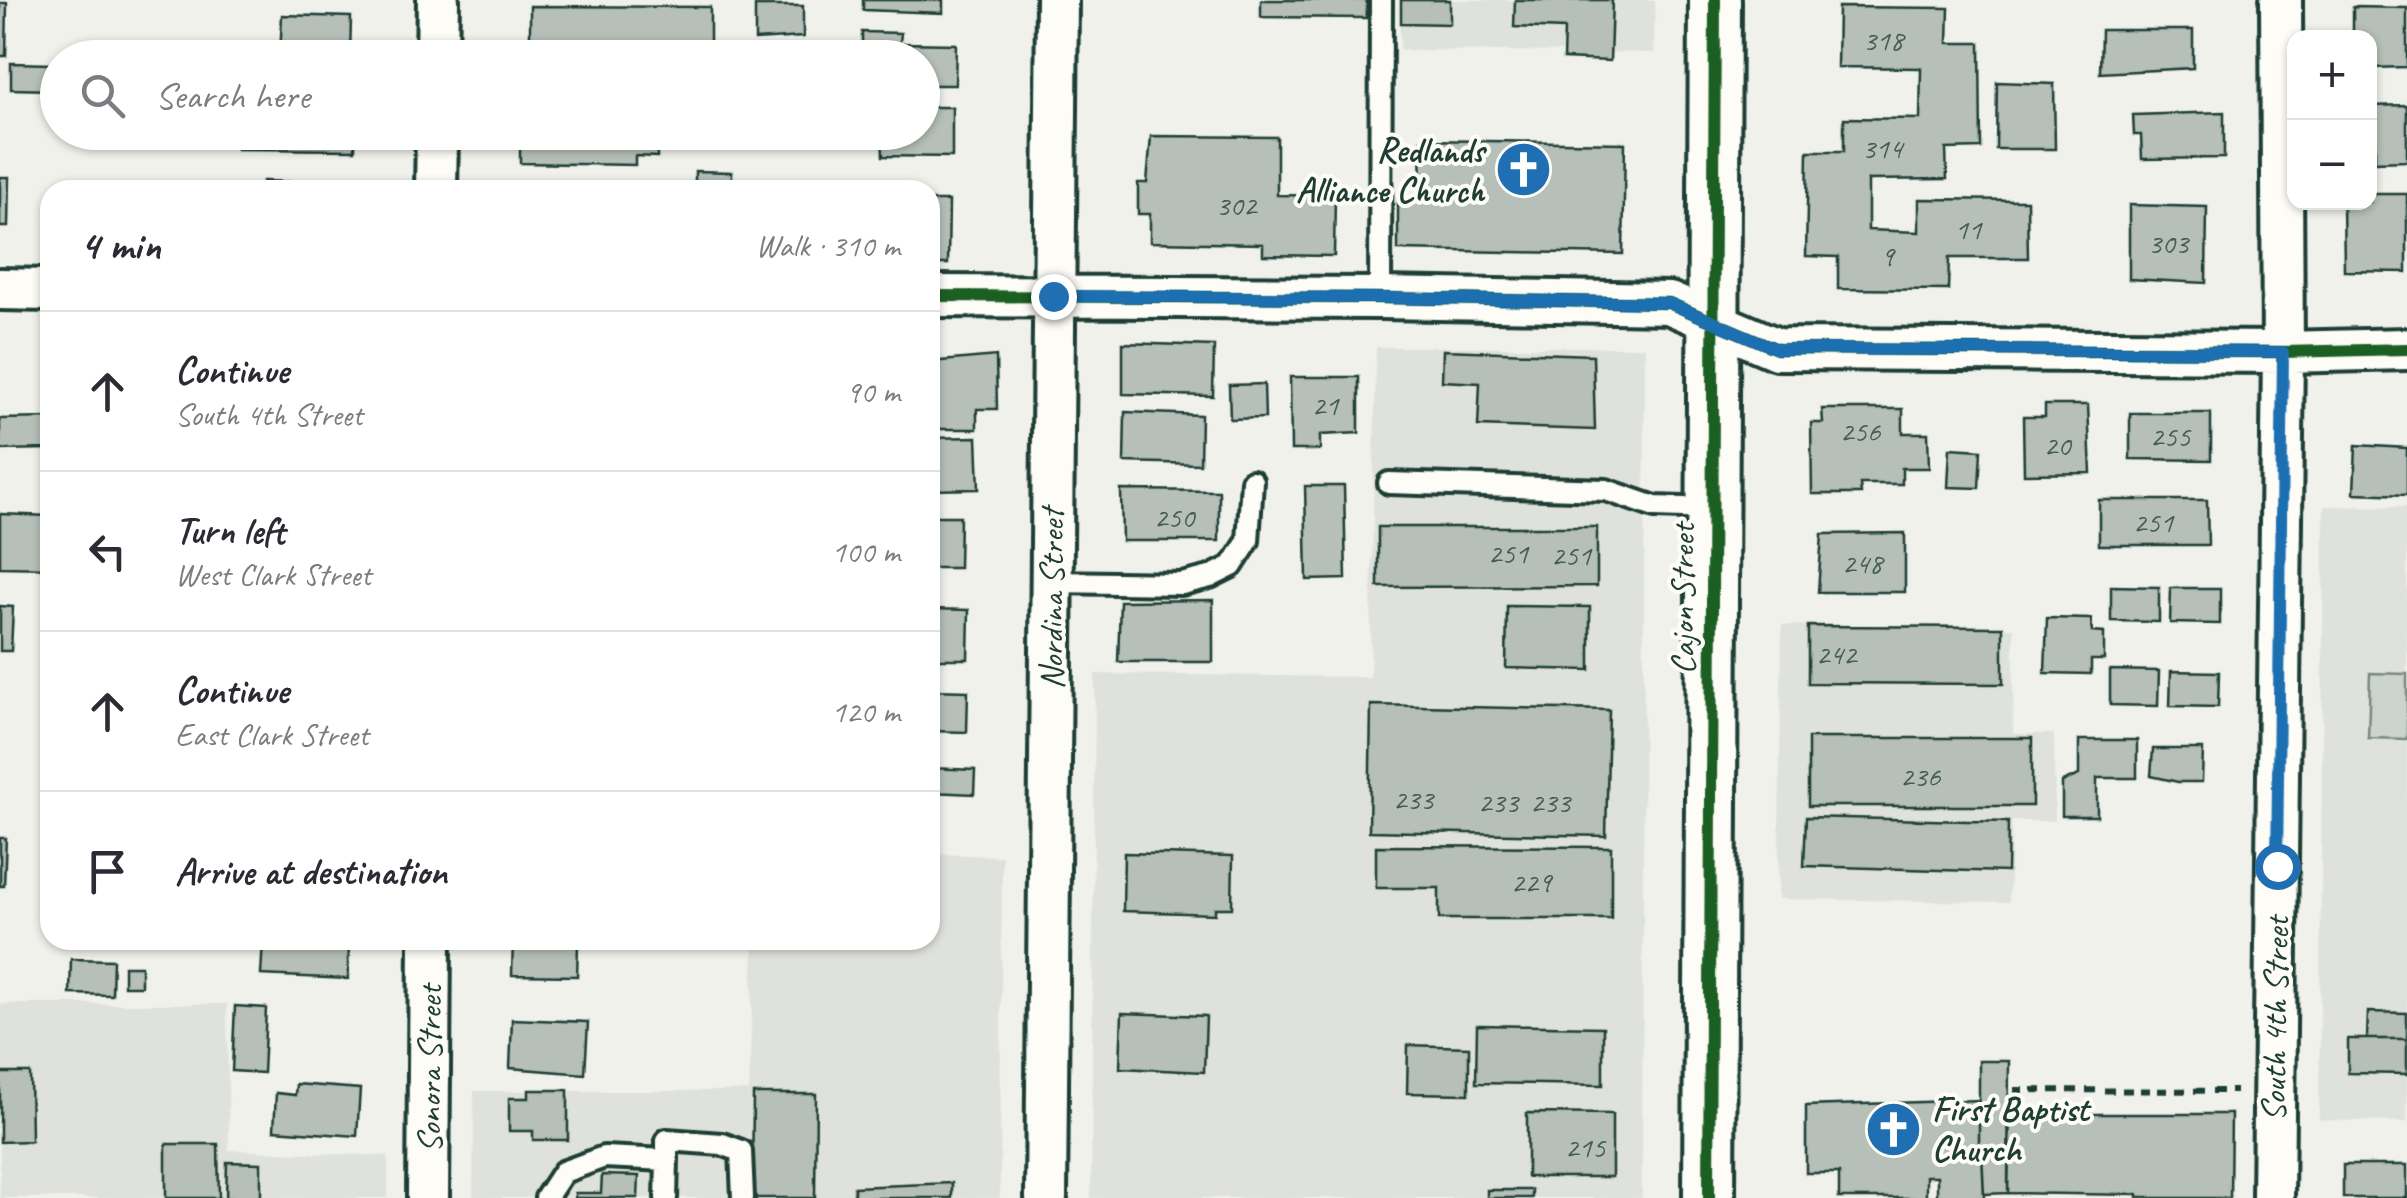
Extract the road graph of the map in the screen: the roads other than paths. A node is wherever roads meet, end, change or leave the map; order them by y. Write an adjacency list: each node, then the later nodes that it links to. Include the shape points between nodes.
1 (438, 0): 6 (street)
2 (1057, 0): 12 (street, Nordina Street)
3 (1381, 0): 13 (lane)
4 (1715, 0): 14 (street, Cajon Street)
5 (2280, 0): 16 (street, South 4th Street)
6 (437, 40)
7 (437, 150): 8 (street)
8 (436, 180)
9 (0, 290): 10 (street)
10 (40, 290)
11 (940, 296): 12 (street)
12 (1053, 296): 13 (street); 20 (street, Nordina Street)
13 (1380, 298): 14 (street, via 1669,303)
14 (1714, 322): 16 (street, via 1777,349); 19 (street, Cajon Street)
15 (2407, 349): 16 (street)
16 (2283, 352): 29 (street, South 4th Street)
17 (1252, 481): 20 (lane, via 1248,541 1232,566 1182,584)
18 (1389, 483): 19 (lane, via 1606,490 1654,507)
19 (1713, 508): 28 (street, Cajon Street)
20 (1051, 582): 27 (street, Nordina Street)
21 (430, 950): 23 (street, Sonora Street)
22 (666, 1160): 24 (lane, via 604,1156 563,1172); 25 (lane); 26 (lane, via 667,1140 741,1152)
23 (428, 1198)
24 (546, 1198)
25 (666, 1198)
26 (744, 1198)
27 (1046, 1198)
28 (1709, 1198)
29 (2274, 1198)

